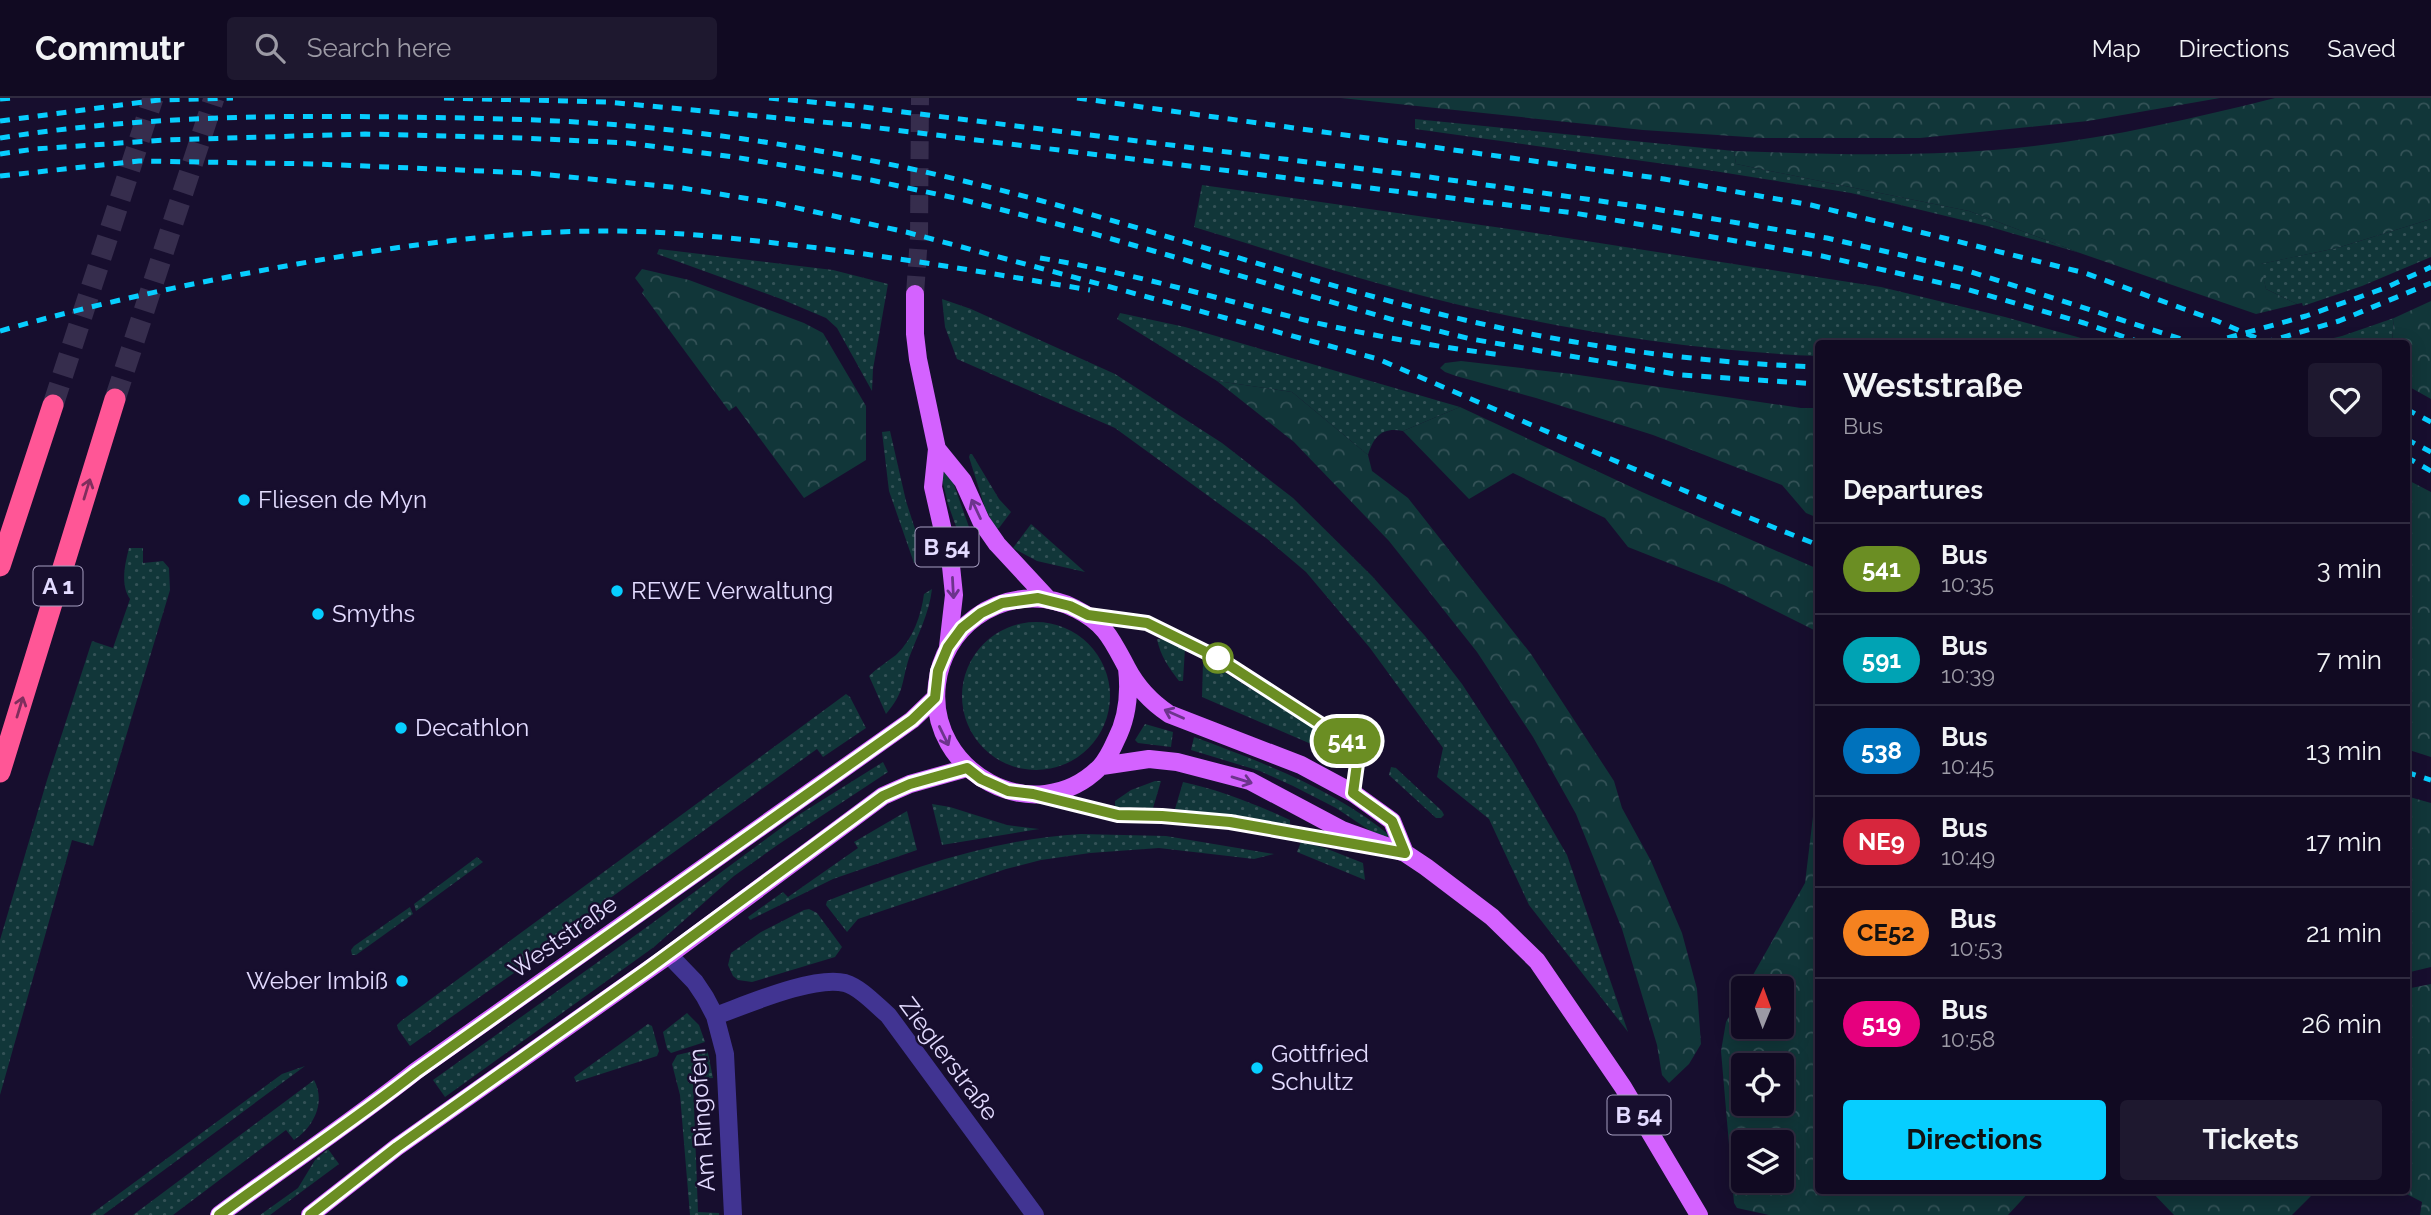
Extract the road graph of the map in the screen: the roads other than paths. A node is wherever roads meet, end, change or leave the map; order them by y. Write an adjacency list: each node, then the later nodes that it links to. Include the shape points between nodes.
1 (915, 294): 4 (main road, B 54, via 918,359)
2 (115, 399): 12 (highway, A 1, one-way to 2)
3 (52, 405): 5 (highway, A 1)
4 (937, 449): 6 (main road, B 54, one-way to 4, via 997,544 962,481); 7 (main road, B 54, one-way to 7, via 933,487 954,595)
5 (0, 566)
6 (1049, 600): 7 (main road, B 54, via 1026,598 990,608 962,628); 8 (main road, B 54, via 1078,609 1098,624)
7 (948, 647): 9 (main road, B 54, via 938,671)
8 (1127, 668): 10 (main road, B 54, via 1125,720); 13 (main road, B 54, one-way to 8, via 1392,821 1353,793 1301,765 1170,714 1139,687)
9 (935, 698): 11 (main road, B 54, one-way to 11, via 941,730); 16 (main road, Weststraße, via 912,720)
10 (1102, 766): 11 (main road, B 54, via 1070,786 1033,794 997,787); 13 (main road, B 54, one-way to 13, via 1150,759 1177,761 1250,781 1342,830)
11 (967, 768): 14 (main road, via 883,796)
12 (0, 772)
13 (1405, 853): 20 (main road, B 54, via 1492,917 1537,961 1623,1087)
14 (668, 955): 15 (street, Am Ringofen, via 695,982); 17 (main road, via 397,1147)
15 (715, 1016): 18 (street, Am Ringofen, via 725,1054); 19 (street, Zieglerstraße, via 824,981 857,989 888,1015)
16 (219, 1215)
17 (310, 1215)
18 (733, 1215)
19 (1035, 1215)
20 (1699, 1215)

